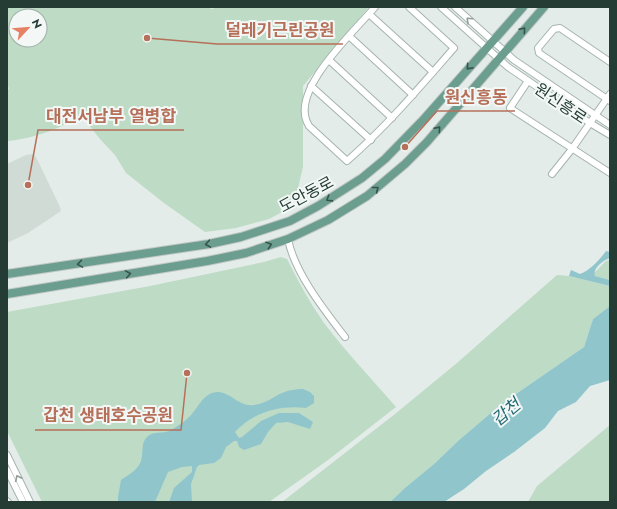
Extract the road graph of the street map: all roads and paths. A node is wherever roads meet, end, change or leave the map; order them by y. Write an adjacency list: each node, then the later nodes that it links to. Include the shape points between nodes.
1 (375, 7): 7 (street)
2 (409, 7): 15 (street, via 454,48)
3 (441, 7): 10 (street, 원신흥로)
4 (455, 7): 9 (street, 원신흥로, one-way to 4)
5 (523, 7): 9 (main road, 도안동로)
6 (544, 7): 11 (main road, 도안동로, one-way to 6)
7 (370, 14): 8 (street); 15 (street)
8 (349, 36): 13 (street); 18 (street)
9 (492, 41): 10 (main road, 도안동로); 11 (street, 원신흥로)
10 (486, 48): 12 (street, 원신흥로); 30 (main road, 도안동로, one-way to 30, via 386,159 342,191 290,221 241,237 209,244)
11 (504, 52): 12 (main road, 도안동로); 20 (street, 원신흥로)
12 (498, 59): 16 (street, 원신흥로); 29 (main road, 도안동로, one-way to 12, via 341,213 367,196 405,164)
13 (329, 60): 17 (street); 21 (street)
14 (610, 62): 19 (street, via 560,28 554,29 538,48 538,54)
15 (433, 72): 18 (street)
16 (528, 81): 22 (street, 원신흥로); 26 (street, via 510,108)
17 (311, 86): 25 (street); 25 (street, via 307,96 305,120 347,161)
18 (413, 95): 21 (street)
19 (609, 98): 20 (street)
20 (595, 116): 22 (street); 23 (street, 원신흥로)
21 (392, 118): 25 (street)
22 (590, 123): 24 (street, 원신흥로); 26 (street)
23 (610, 125)
24 (610, 135)
25 (371, 140)
26 (572, 149): 27 (street); 28 (street)
27 (610, 173)
28 (552, 174)
29 (288, 240): 31 (main road, 도안동로, one-way to 29, via 207,261 246,253); 32 (street, via 292,255 306,281)
30 (7, 274)
31 (7, 294)
32 (345, 337)
33 (7, 455): 36 (street, one-way to 33)
34 (7, 470): 35 (street)
35 (23, 502)
36 (30, 502)

